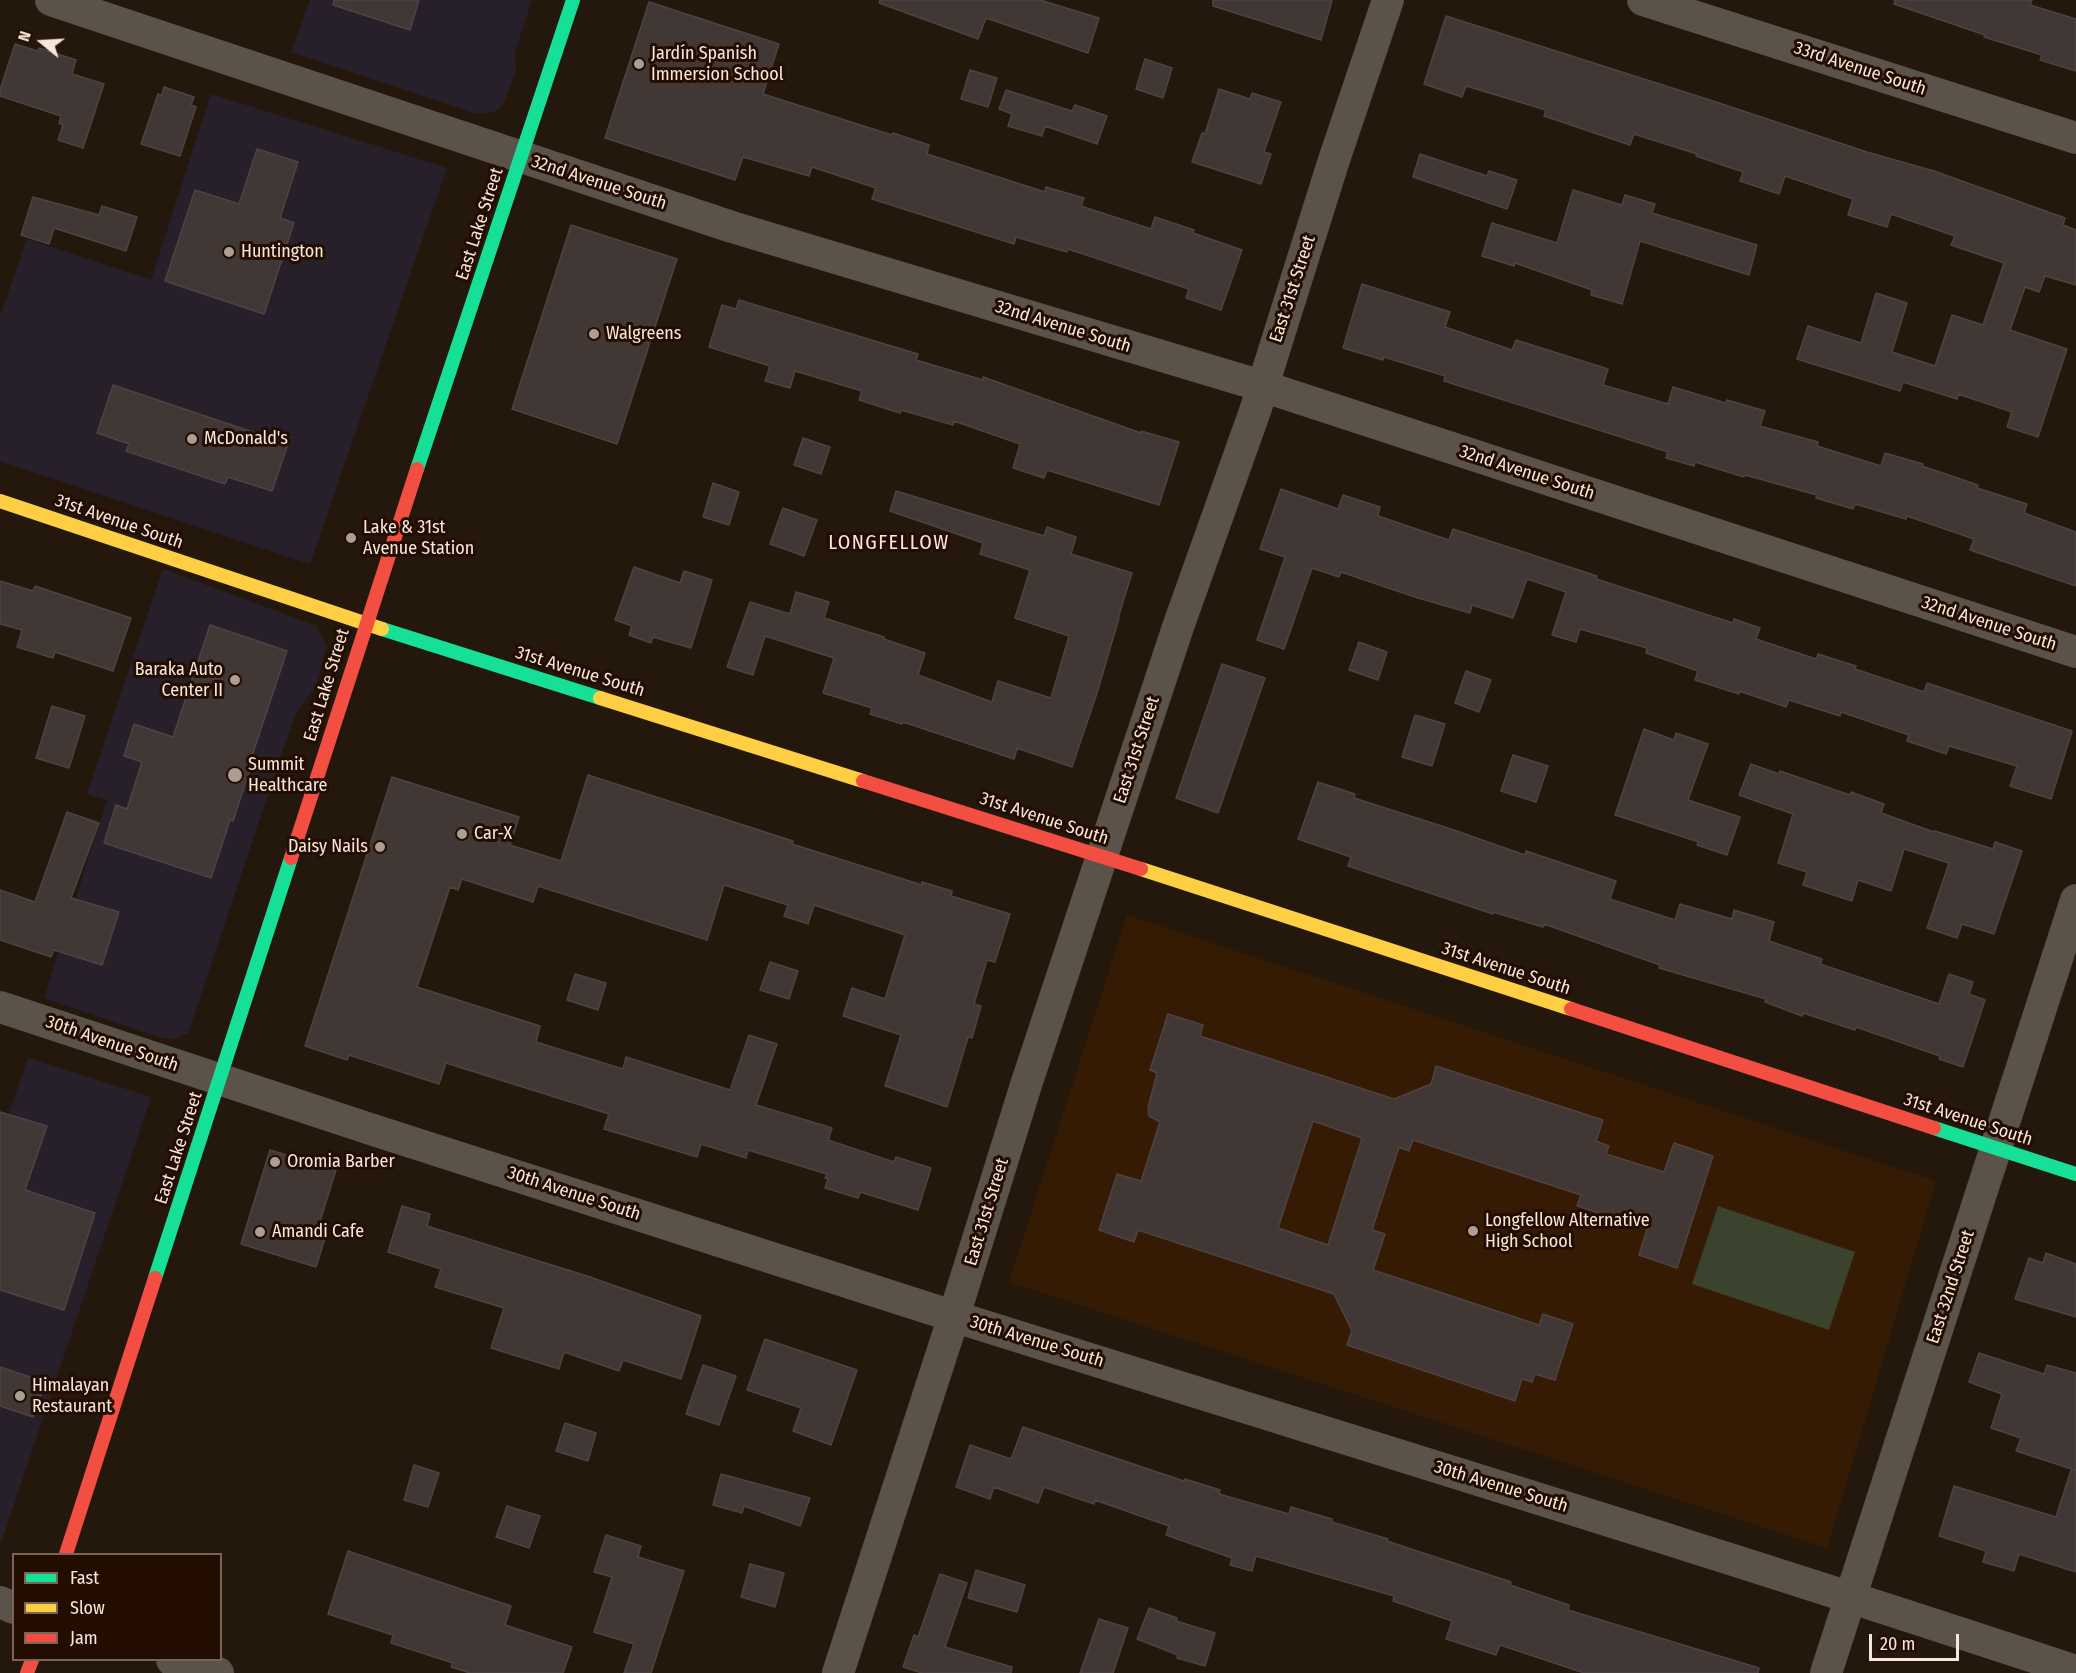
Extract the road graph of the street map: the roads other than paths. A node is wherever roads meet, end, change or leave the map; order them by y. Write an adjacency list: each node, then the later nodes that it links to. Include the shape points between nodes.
1 (51, 0): 6 (street, 32nd Avenue South)
2 (573, 0): 6 (street, East Lake Street)
3 (1388, 0): 7 (street, East 31st Street)
4 (1643, 0): 5 (street, 33rd Avenue South)
5 (2076, 138)
6 (521, 158): 7 (street, 32nd Avenue South, via 732,227); 9 (street, East Lake Street)
7 (1262, 386): 10 (street, 32nd Avenue South); 11 (street, East 31st Street)
8 (0, 501): 9 (street, 31st Avenue South)
9 (366, 624): 11 (street, 31st Avenue South); 14 (street, East Lake Street)
10 (2076, 652)
11 (1102, 856): 15 (street, 31st Avenue South); 17 (street, East 31st Street)
12 (2076, 900): 15 (street, East 32nd Street)
13 (0, 1006): 14 (street, 30th Avenue South)
14 (219, 1080): 17 (street, 30th Avenue South); 18 (street, East Lake Street)
15 (1996, 1148): 16 (street, 31st Avenue South); 19 (street, East 32nd Street)
16 (2076, 1174)
17 (954, 1316): 19 (street, 30th Avenue South); 23 (street, East 31st Street)
18 (66, 1553)
19 (1851, 1596): 21 (street, 30th Avenue South); 24 (street, East 32nd Street)
20 (179, 1661): 22 (street)
21 (2076, 1671)
22 (218, 1673)
23 (838, 1673)
24 (1826, 1673)

